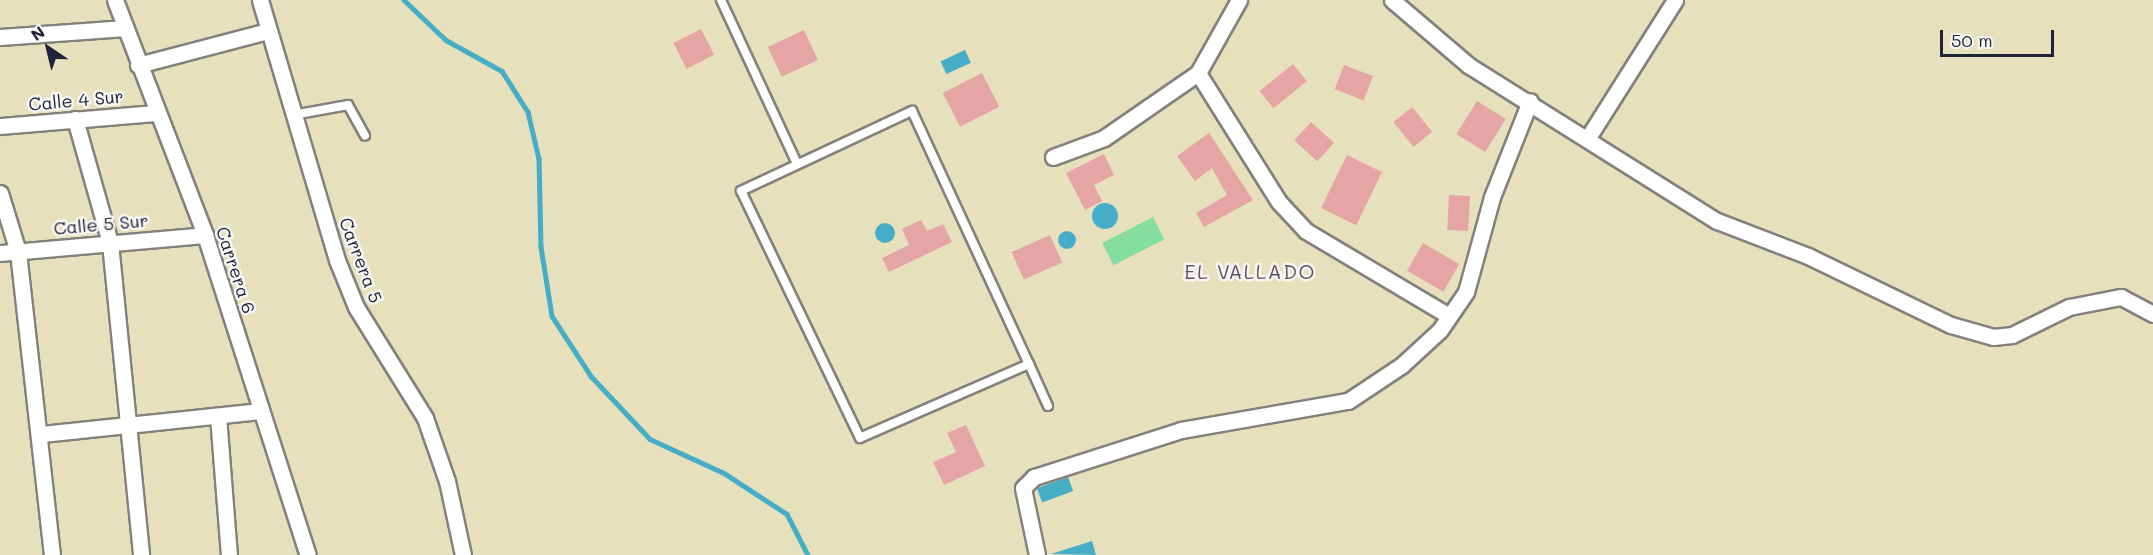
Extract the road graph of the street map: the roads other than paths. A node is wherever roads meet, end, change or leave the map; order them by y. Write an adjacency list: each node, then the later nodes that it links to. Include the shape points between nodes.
1 (115, 0): 7 (street, Carrera 6)
2 (260, 0): 8 (street, Carrera 5)
3 (721, 0): 20 (lane)
4 (1239, 0): 11 (street)
5 (1392, 0): 12 (street, via 1468,65)
6 (1675, 0): 18 (street)
7 (126, 28): 9 (street); 10 (street, Carrera 6)
8 (268, 31): 10 (street, Calle 4 Sur); 14 (street, Carrera 5)
9 (0, 37)
10 (138, 65): 13 (street, Carrera 6)
11 (1198, 74): 19 (street, via 1104,138); 27 (street, via 1279,202 1306,231)
12 (1530, 101): 18 (street); 27 (street, via 1492,197 1466,292)
13 (156, 113): 15 (street, Calle 4 Sur); 22 (street, Carrera 6)
14 (293, 115): 17 (lane, via 348,105); 38 (street, Carrera 5, via 356,307 425,418 447,481)
15 (75, 119): 16 (street, Calle 4 Sur); 23 (street)
16 (0, 126)
17 (365, 136)
18 (1589, 136): 26 (street, via 1717,221 1808,256 1951,325 1993,337 2012,335 2069,307 2121,297)
19 (1053, 157)
20 (797, 164): 28 (lane, via 912,111); 28 (lane, via 741,191 860,438)
21 (1, 199): 24 (street)
22 (205, 235): 23 (street, Calle 5 Sur); 30 (street, Carrera 6)
23 (110, 243): 24 (street, Calle 5 Sur); 32 (street)
24 (18, 252): 25 (street, Calle 5 Sur); 33 (street)
25 (0, 253)
26 (2153, 314)
27 (1449, 316): 39 (street, via 1402,365 1348,401 1181,430 1034,477 1023,488)
28 (1029, 364): 29 (lane)
29 (1048, 406)
30 (260, 411): 31 (street); 37 (street, Carrera 6)
31 (218, 416): 32 (street); 36 (street)
32 (132, 424): 33 (street); 35 (street)
33 (42, 434): 34 (street)
34 (52, 555)
35 (141, 555)
36 (229, 555)
37 (308, 555)
38 (463, 555)
39 (1037, 555)

